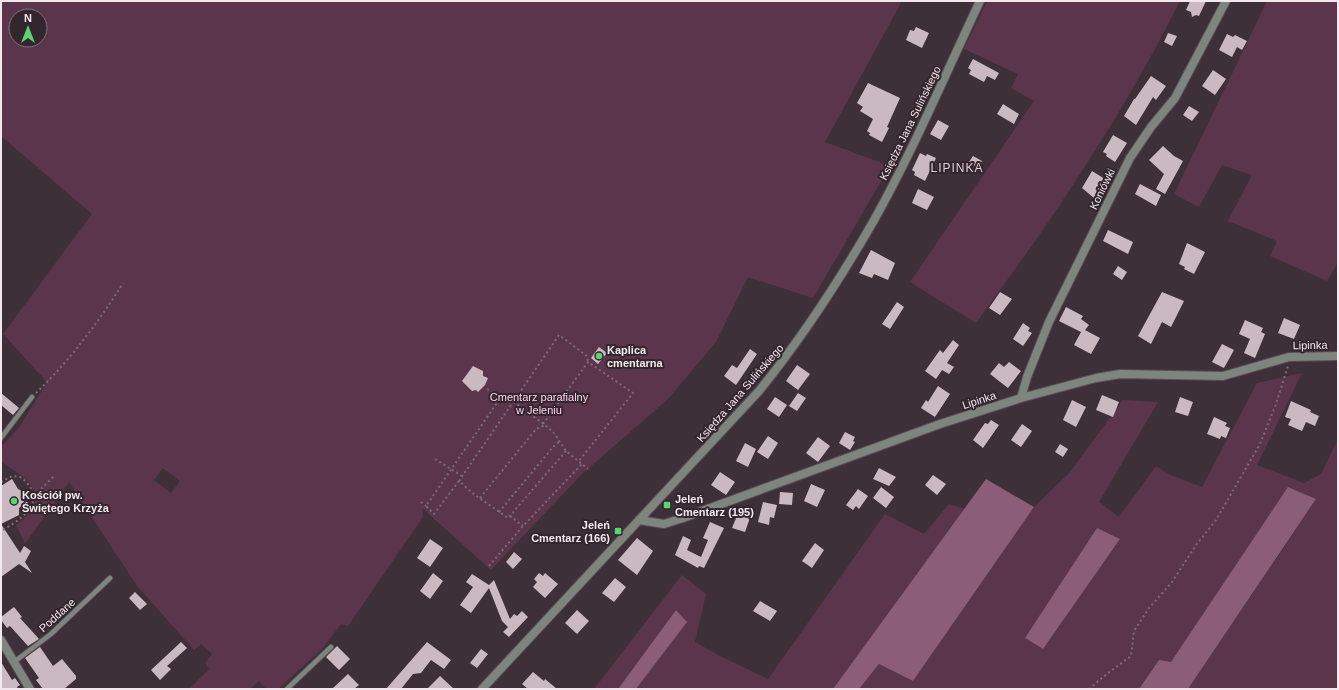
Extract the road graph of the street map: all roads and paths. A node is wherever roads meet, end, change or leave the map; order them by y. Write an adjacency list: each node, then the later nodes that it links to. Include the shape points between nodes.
1 (980, 1): 31 (street, Księdza Jana Sulińskiego, via 873,222 793,350 759,391)
2 (1226, 1): 10 (street, Koniówki, via 1175,98 1130,158 1048,322)
3 (123, 283): 8 (path, via 75,349)
4 (1338, 356): 5 (street, Lipinka)
5 (1289, 357): 10 (street, Lipinka, via 1223,376 1120,374); 42 (path, via 1266,430 1236,488 1172,582 1149,608 1134,631 1131,656)
6 (588, 362): 11 (path, via 587,356 559,335); 12 (path); 17 (path, via 633,393)
7 (488, 389): 9 (path)
8 (32, 397): 13 (lane)
9 (501, 397): 11 (path); 20 (path)
10 (1021, 398): 31 (street, Lipinka, via 940,424 683,518 664,524)
11 (514, 402): 12 (path); 22 (path)
12 (544, 424): 14 (path); 26 (path, via 536,429)
13 (1, 438)
14 (560, 441): 15 (path); 29 (path)
15 (566, 451): 17 (path); 30 (path)
16 (435, 459): 20 (path)
17 (579, 461): 18 (path)
18 (582, 464): 19 (path); 32 (path)
19 (588, 468)
20 (452, 470): 22 (path); 28 (path)
21 (54, 476): 25 (path)
22 (462, 476): 23 (path)
23 (459, 481): 26 (path); 28 (path, via 434,514)
24 (1, 482): 25 (path, via 12,476 20,477)
25 (34, 496): 33 (path, via 25,516)
26 (480, 498): 29 (path)
27 (421, 502): 28 (path)
28 (426, 506)
29 (499, 512): 30 (path, via 508,518)
30 (510, 516): 32 (path)
31 (639, 520): 41 (street, Księdza Jana Sulińskiego)
32 (523, 526): 34 (path)
33 (1, 531)
34 (489, 566)
35 (110, 578): 38 (lane, Poddane, via 51,634)
36 (1, 640): 38 (street)
37 (331, 647): 40 (lane)
38 (14, 662): 39 (street)
39 (30, 689)
40 (287, 689)
41 (482, 689)
42 (1089, 689)

